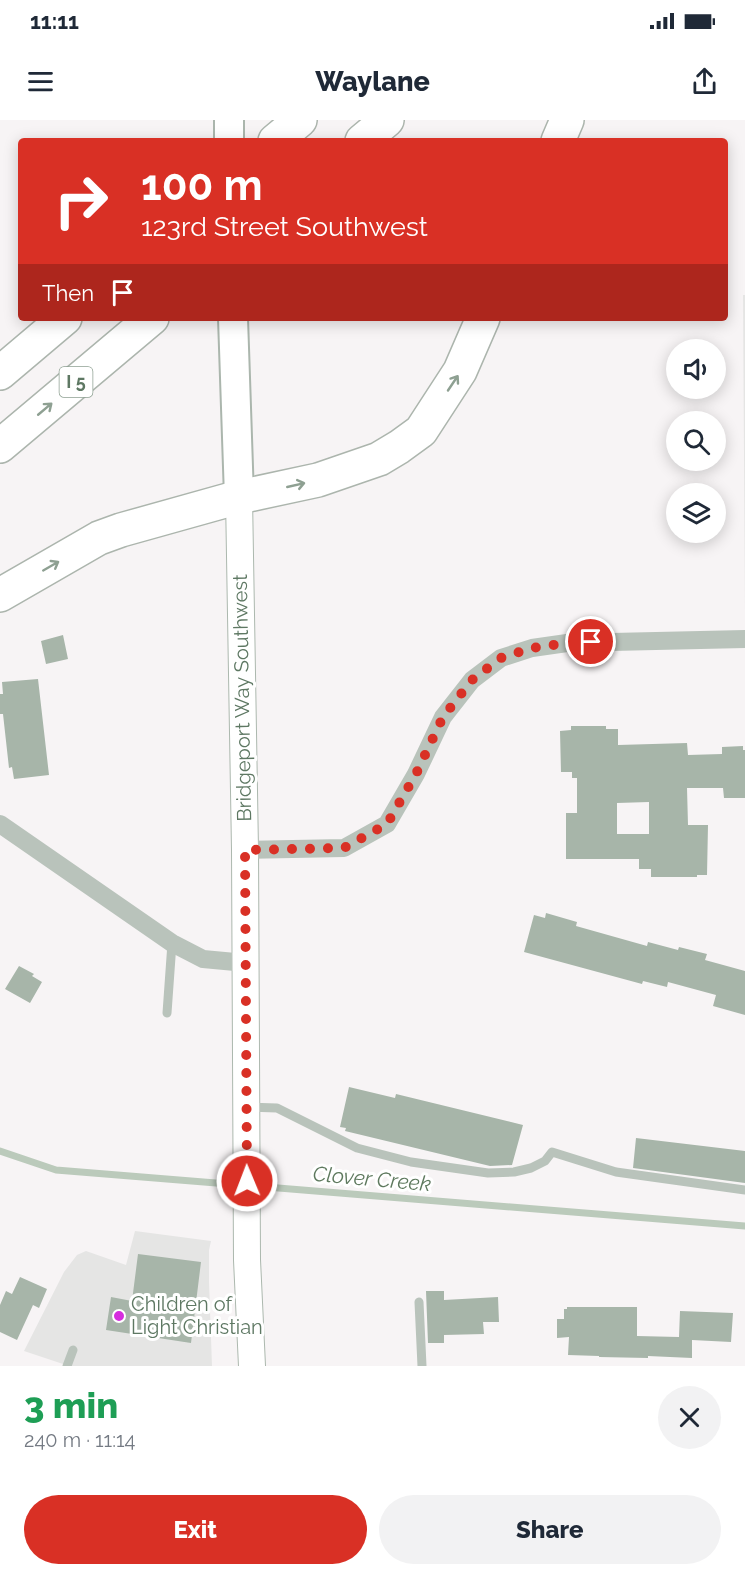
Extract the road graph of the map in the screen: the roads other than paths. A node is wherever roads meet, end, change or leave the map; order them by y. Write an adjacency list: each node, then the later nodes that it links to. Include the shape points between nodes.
1 (229, 120): 5 (main road)
2 (300, 120): 6 (highway)
3 (387, 120): 7 (highway)
4 (567, 120): 8 (highway)
5 (229, 138)
6 (279, 138)
7 (366, 138)
8 (559, 138)
9 (61, 321): 13 (highway)
10 (148, 321): 14 (highway, I 5, one-way to 10)
11 (233, 321): 15 (main road, Bridgeport Way Southwest)
12 (482, 321): 15 (highway, one-way to 12, via 318,480 379,459 399,447 421,430 460,371)
13 (0, 373)
14 (0, 446)
15 (239, 497): 16 (highway, one-way to 15, via 99,538); 19 (main road, Bridgeport Way Southwest)
16 (0, 595)
17 (745, 639): 19 (street, via 567,643 501,658 472,680 443,717 387,824 344,848)
18 (0, 824): 20 (street)
19 (245, 850): 21 (main road, Bridgeport Way Southwest)
20 (172, 943): 21 (street, via 203,959); 22 (lane)
21 (246, 963): 23 (main road, Bridgeport Way Southwest)
22 (167, 1013)
23 (246, 1107): 24 (lane, via 278,1108 357,1148 411,1162 488,1173 514,1172 545,1161 552,1152 616,1172); 28 (main road, Bridgeport Way Southwest)
24 (745, 1190)
25 (419, 1302): 29 (lane)
26 (73, 1350): 27 (lane)
27 (67, 1366)
28 (252, 1366)
29 (422, 1366)

